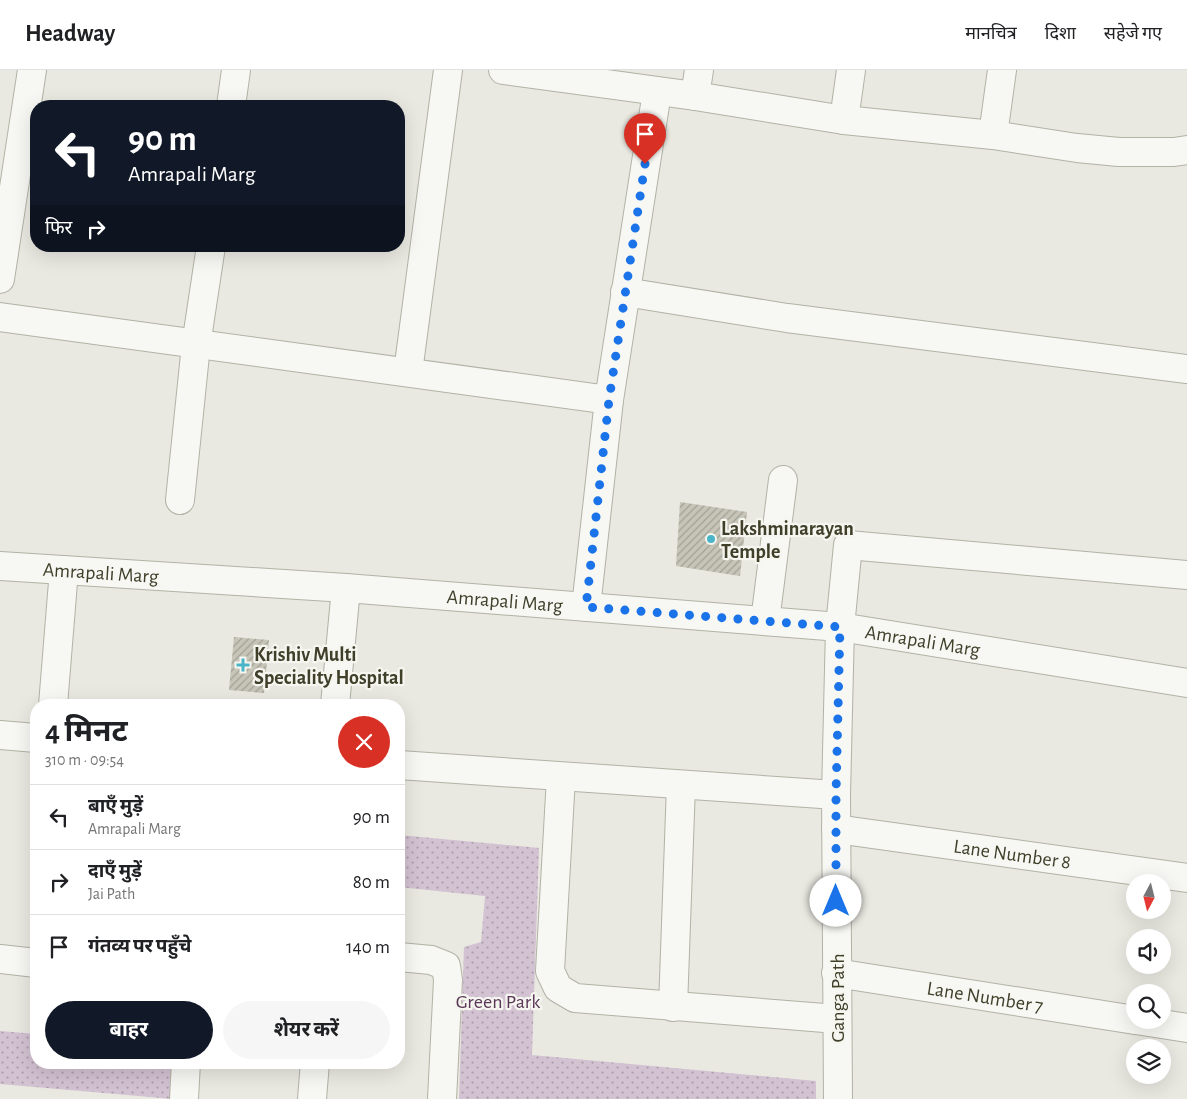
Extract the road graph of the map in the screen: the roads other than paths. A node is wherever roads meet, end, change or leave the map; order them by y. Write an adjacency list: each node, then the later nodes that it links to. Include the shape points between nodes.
1 (32, 70): 15 (street)
2 (236, 70): 10 (street)
3 (448, 70): 20 (street)
4 (503, 70): 7 (street)
5 (851, 70): 11 (street)
6 (1002, 70): 12 (street)
7 (540, 72): 9 (street)
8 (697, 83): 9 (street); 11 (street)
9 (657, 92): 16 (street)
10 (232, 100)
11 (844, 120): 12 (street)
12 (993, 135): 13 (street, via 1119,152)
13 (1187, 150)
14 (210, 252): 18 (street)
15 (0, 279)
16 (625, 292): 19 (street, via 787,318); 21 (street)
17 (0, 317): 18 (street)
18 (196, 345): 20 (street); 23 (street)
19 (1187, 369)
20 (408, 372): 21 (street)
21 (609, 400): 28 (street)
22 (783, 480): 29 (street)
23 (180, 500)
24 (0, 566): 25 (street, Amrapali Marg)
25 (64, 570): 27 (street, Amrapali Marg); 32 (street)
26 (1187, 575): 30 (street, Ganga Path, via 848,545)
27 (346, 588): 28 (street, Amrapali Marg); 33 (street)
28 (586, 607): 29 (street, Amrapali Marg)
29 (765, 621): 30 (street, Amrapali Marg)
30 (840, 627): 31 (street, Amrapali Marg); 39 (street, Ganga Path)
31 (1187, 683)
32 (53, 699)
33 (337, 699)
34 (0, 735): 35 (street)
35 (30, 738)
36 (405, 765): 37 (street)
37 (560, 777): 38 (street); 46 (street, via 550,971 558,988 575,998)
38 (681, 784): 39 (street); 46 (street)
39 (836, 795): 40 (street, Ganga Path)
40 (836, 829): 41 (street, Lane Number 8); 45 (street, Ganga Path)
41 (1187, 878)
42 (405, 958): 55 (street, via 431,960 446,966)
43 (0, 959): 44 (street)
44 (30, 962)
45 (836, 973): 47 (street, Lane Number 7); 48 (street, Ganga Path)
46 (673, 1007): 48 (street)
47 (1126, 1019)
48 (836, 1020): 56 (street, Ganga Path)
49 (1171, 1026): 50 (street, Lane Number 7)
50 (1187, 1028)
51 (186, 1069): 53 (street)
52 (314, 1069): 54 (street)
53 (184, 1099)
54 (312, 1099)
55 (442, 1099)
56 (838, 1099)

